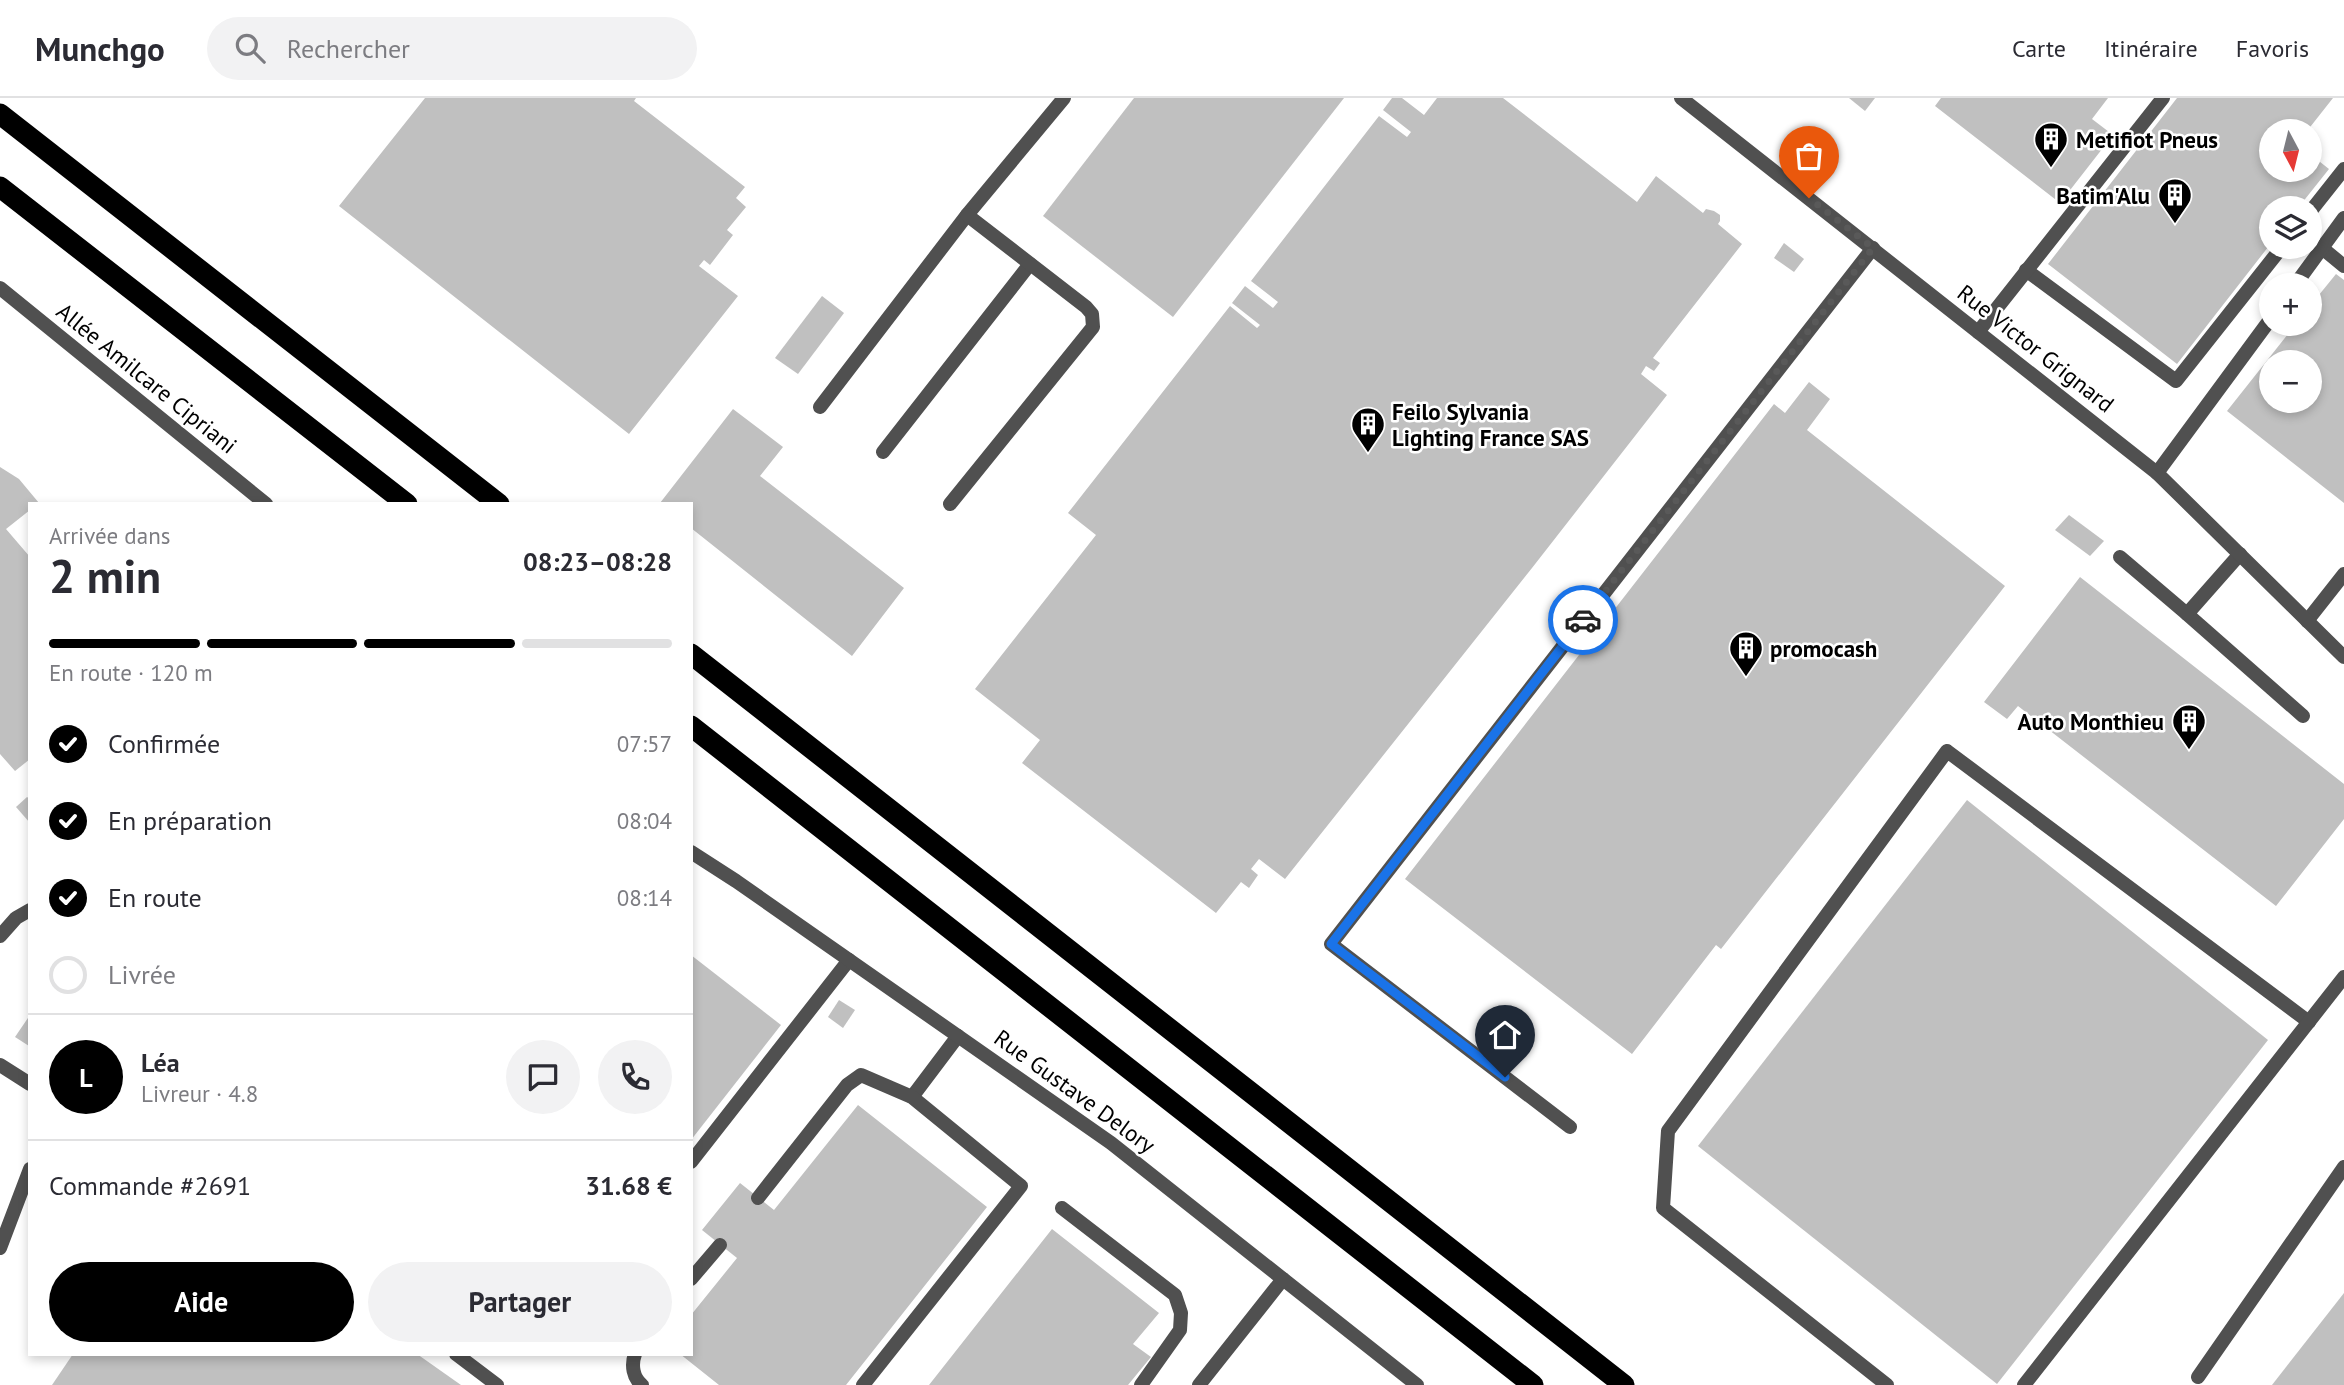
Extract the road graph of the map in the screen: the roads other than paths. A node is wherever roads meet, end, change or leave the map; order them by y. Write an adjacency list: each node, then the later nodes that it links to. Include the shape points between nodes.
1 (1064, 98): 8 (street)
2 (1681, 98): 10 (street, Rue Victor Grignard)
3 (2162, 98): 15 (street)
4 (0, 114): 24 (highway)
5 (2344, 169): 7 (street)
6 (0, 187): 23 (highway)
7 (2322, 197)
8 (967, 215): 13 (street); 19 (street)
9 (2344, 218): 11 (street)
10 (1873, 248): 17 (street, Rue Victor Grignard); 45 (street, via 1331,944)
11 (2322, 248): 14 (street)
12 (2273, 259): 15 (street, via 2176,381)
13 (1030, 264): 20 (street); 25 (street, via 1086,307 1093,327)
14 (2344, 266)
15 (2026, 270): 17 (street)
16 (0, 288): 22 (street, Allée Amilcare Cipriani)
17 (1978, 332): 21 (street, Rue Victor Grignard)
18 (2259, 335): 21 (street)
19 (820, 407)
20 (883, 452)
21 (2158, 473): 26 (street, Rue Victor Grignard)
22 (264, 502)
23 (404, 502)
24 (496, 502)
25 (950, 504)
26 (2240, 554): 29 (street); 30 (street, Rue Victor Grignard)
27 (2120, 557): 29 (street)
28 (2344, 574): 30 (street)
29 (2187, 614): 33 (street)
30 (2307, 621): 32 (street, Rue Victor Grignard)
31 (693, 656): 65 (highway)
32 (2344, 657)
33 (2304, 716)
34 (693, 728): 64 (highway)
35 (693, 853): 38 (street, Rue Gustave Delory)
36 (28, 911): 37 (street)
37 (0, 936)
38 (849, 960): 41 (street, Rue Gustave Delory); 46 (street)
39 (2344, 977): 40 (street)
40 (2309, 1022): 66 (street, via 1947,751 1668,1131 1662,1208); 67 (street)
41 (958, 1035): 44 (street); 54 (street, Rue Gustave Delory, via 1111,1143)
42 (0, 1065): 43 (street)
43 (28, 1083)
44 (912, 1097): 49 (street, via 861,1075 847,1085); 60 (street, via 1021,1186)
45 (1570, 1127)
46 (693, 1159)
47 (2344, 1167): 57 (street)
48 (28, 1174): 52 (street)
49 (758, 1198)
50 (1062, 1208): 61 (street, via 1175,1295 1180,1330)
51 (720, 1245): 53 (street)
52 (0, 1248)
53 (693, 1277)
54 (1283, 1279): 62 (street); 63 (street, Rue Gustave Delory)
55 (459, 1356): 58 (street)
56 (634, 1356): 59 (street, via 636,1380)
57 (2198, 1377)
58 (497, 1385)
59 (642, 1385)
60 (863, 1385)
61 (1141, 1385)
62 (1199, 1385)
63 (1418, 1385)
64 (1533, 1385)
65 (1624, 1385)
66 (1887, 1385)
67 (2024, 1385)

